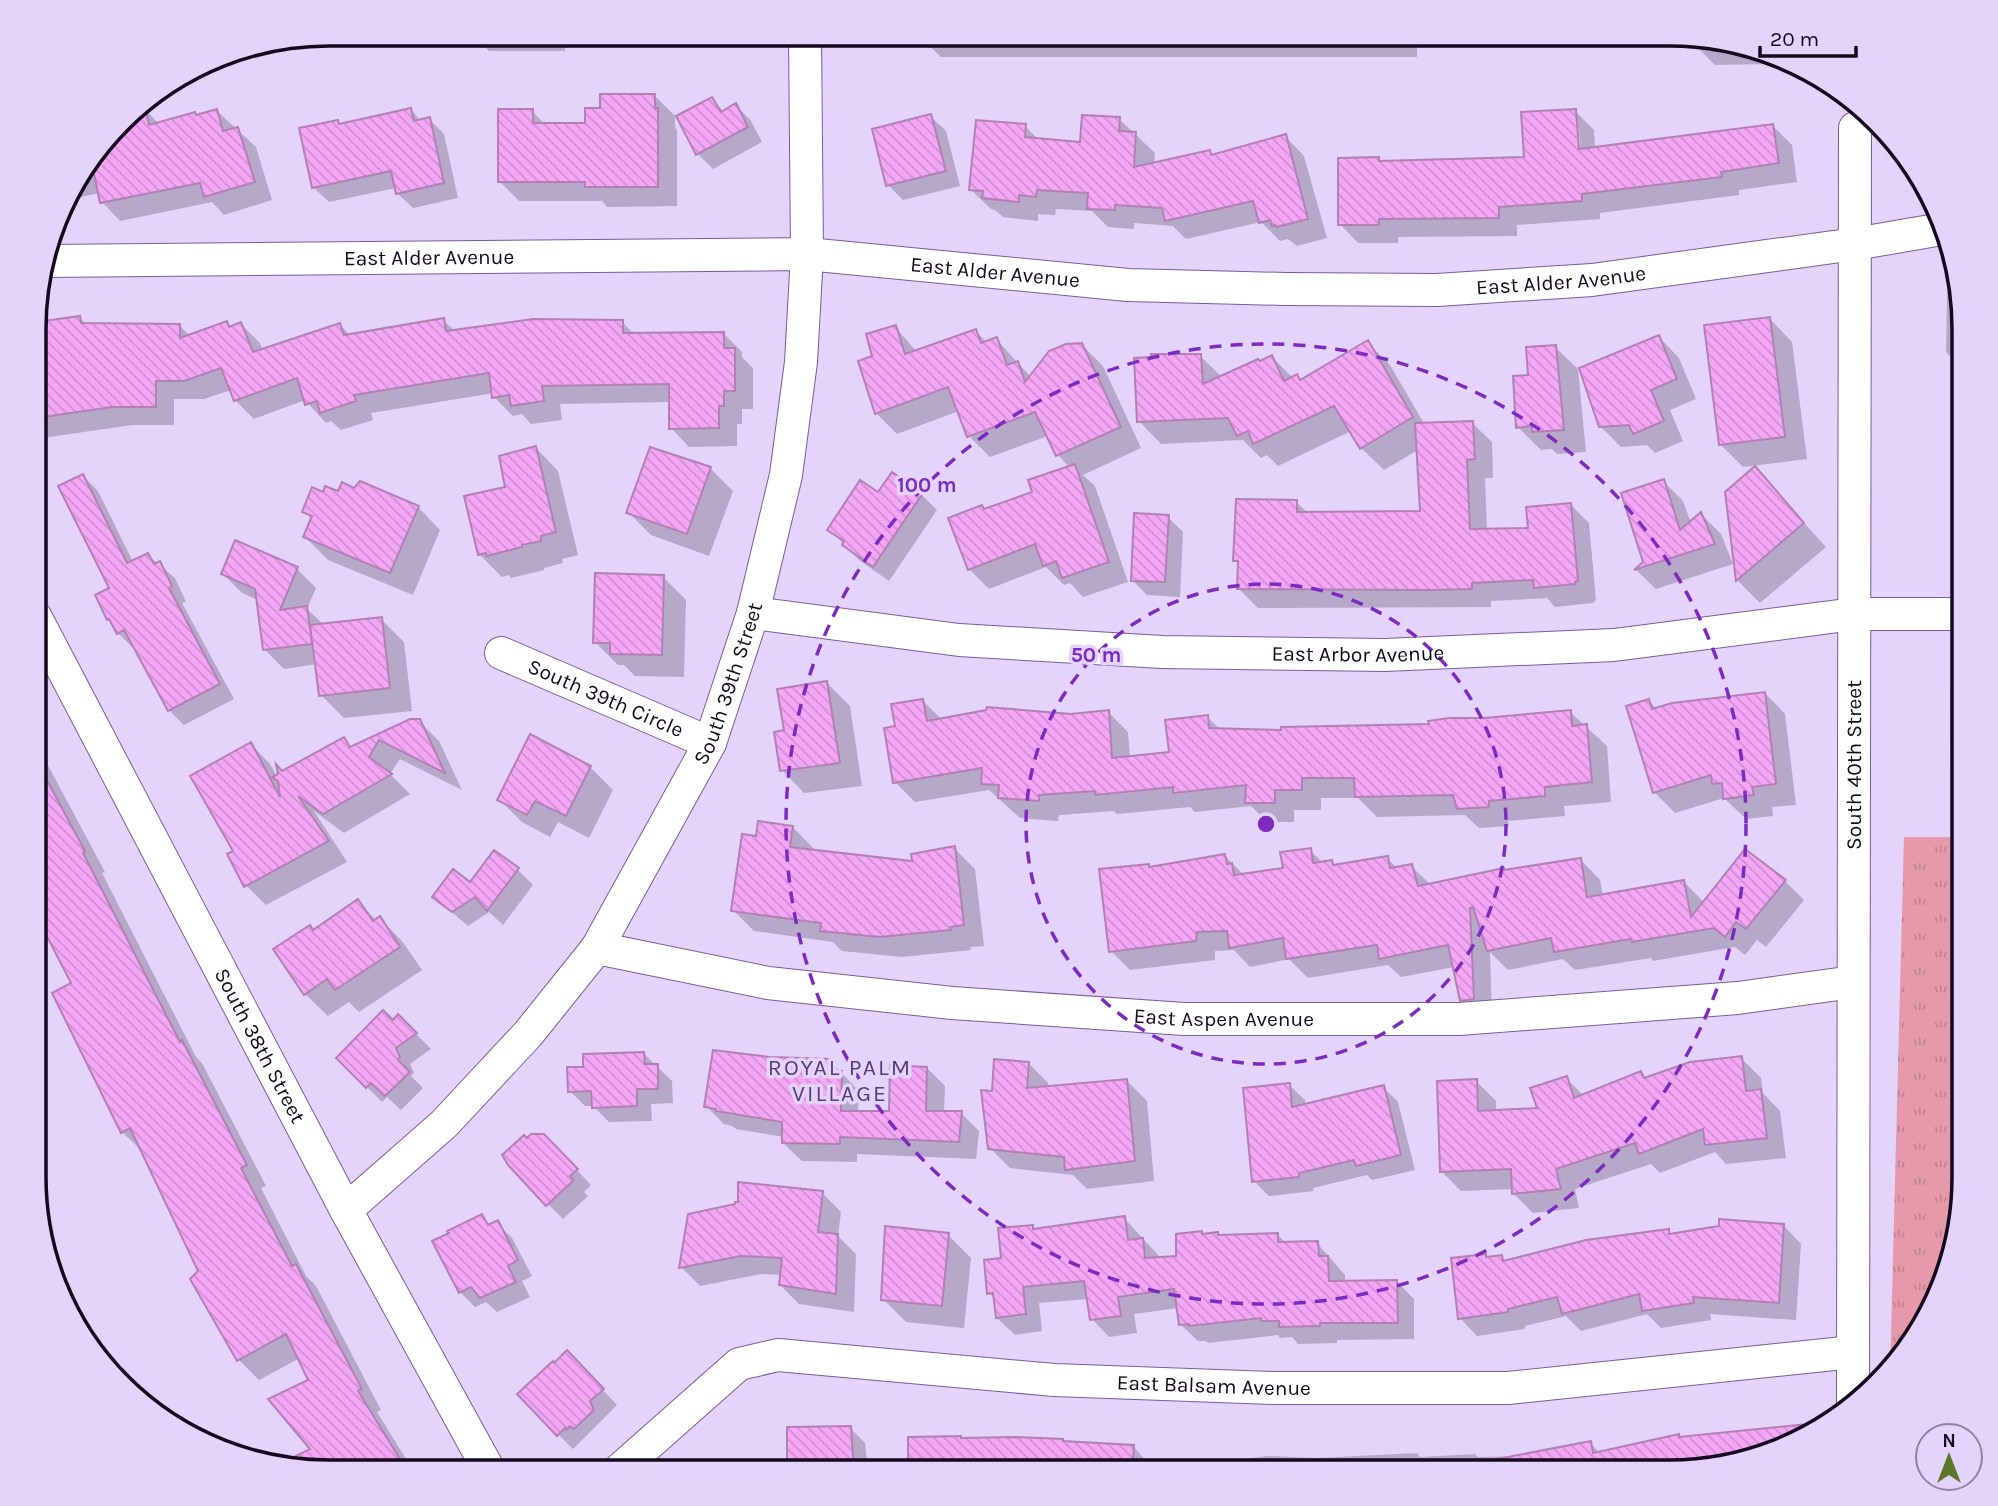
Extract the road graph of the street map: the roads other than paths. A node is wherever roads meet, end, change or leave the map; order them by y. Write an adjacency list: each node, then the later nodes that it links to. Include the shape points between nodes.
1 (805, 46): 5 (street, South 39th Street)
2 (1855, 128): 4 (street, South 40th Street)
3 (1934, 230): 4 (street, East Alder Avenue)
4 (1855, 244): 5 (street, East Alder Avenue, via 1591,280 1437,290 1128,285); 8 (street, South 40th Street)
5 (807, 254): 6 (street, East Alder Avenue); 7 (street, South 39th Street, via 801,362 786,475)
6 (54, 261)
7 (753, 613): 8 (street, East Arbor Avenue, via 959,640 1162,652 1385,655 1614,645); 12 (street, South 39th Street)
8 (1854, 614): 9 (street, East Arbor Avenue); 14 (street, South 40th Street)
9 (1952, 614)
10 (46, 637): 15 (street, South 38th Street)
11 (501, 653): 12 (street, South 39th Circle)
12 (710, 743): 13 (street, South 39th Street)
13 (597, 948): 14 (street, East Aspen Avenue, via 768,984 952,1003 1184,1019 1459,1019 1738,998); 15 (street, South 39th Street, via 528,1034 444,1124)
14 (1853, 982): 16 (street, South 40th Street)
15 (346, 1210): 18 (street, South 38th Street)
16 (1853, 1352): 17 (street, South 40th Street); 19 (street, East Balsam Avenue, via 1508,1388 1275,1388 1054,1380 778,1355 739,1364)
17 (1853, 1393)
18 (484, 1461)
19 (629, 1461)

